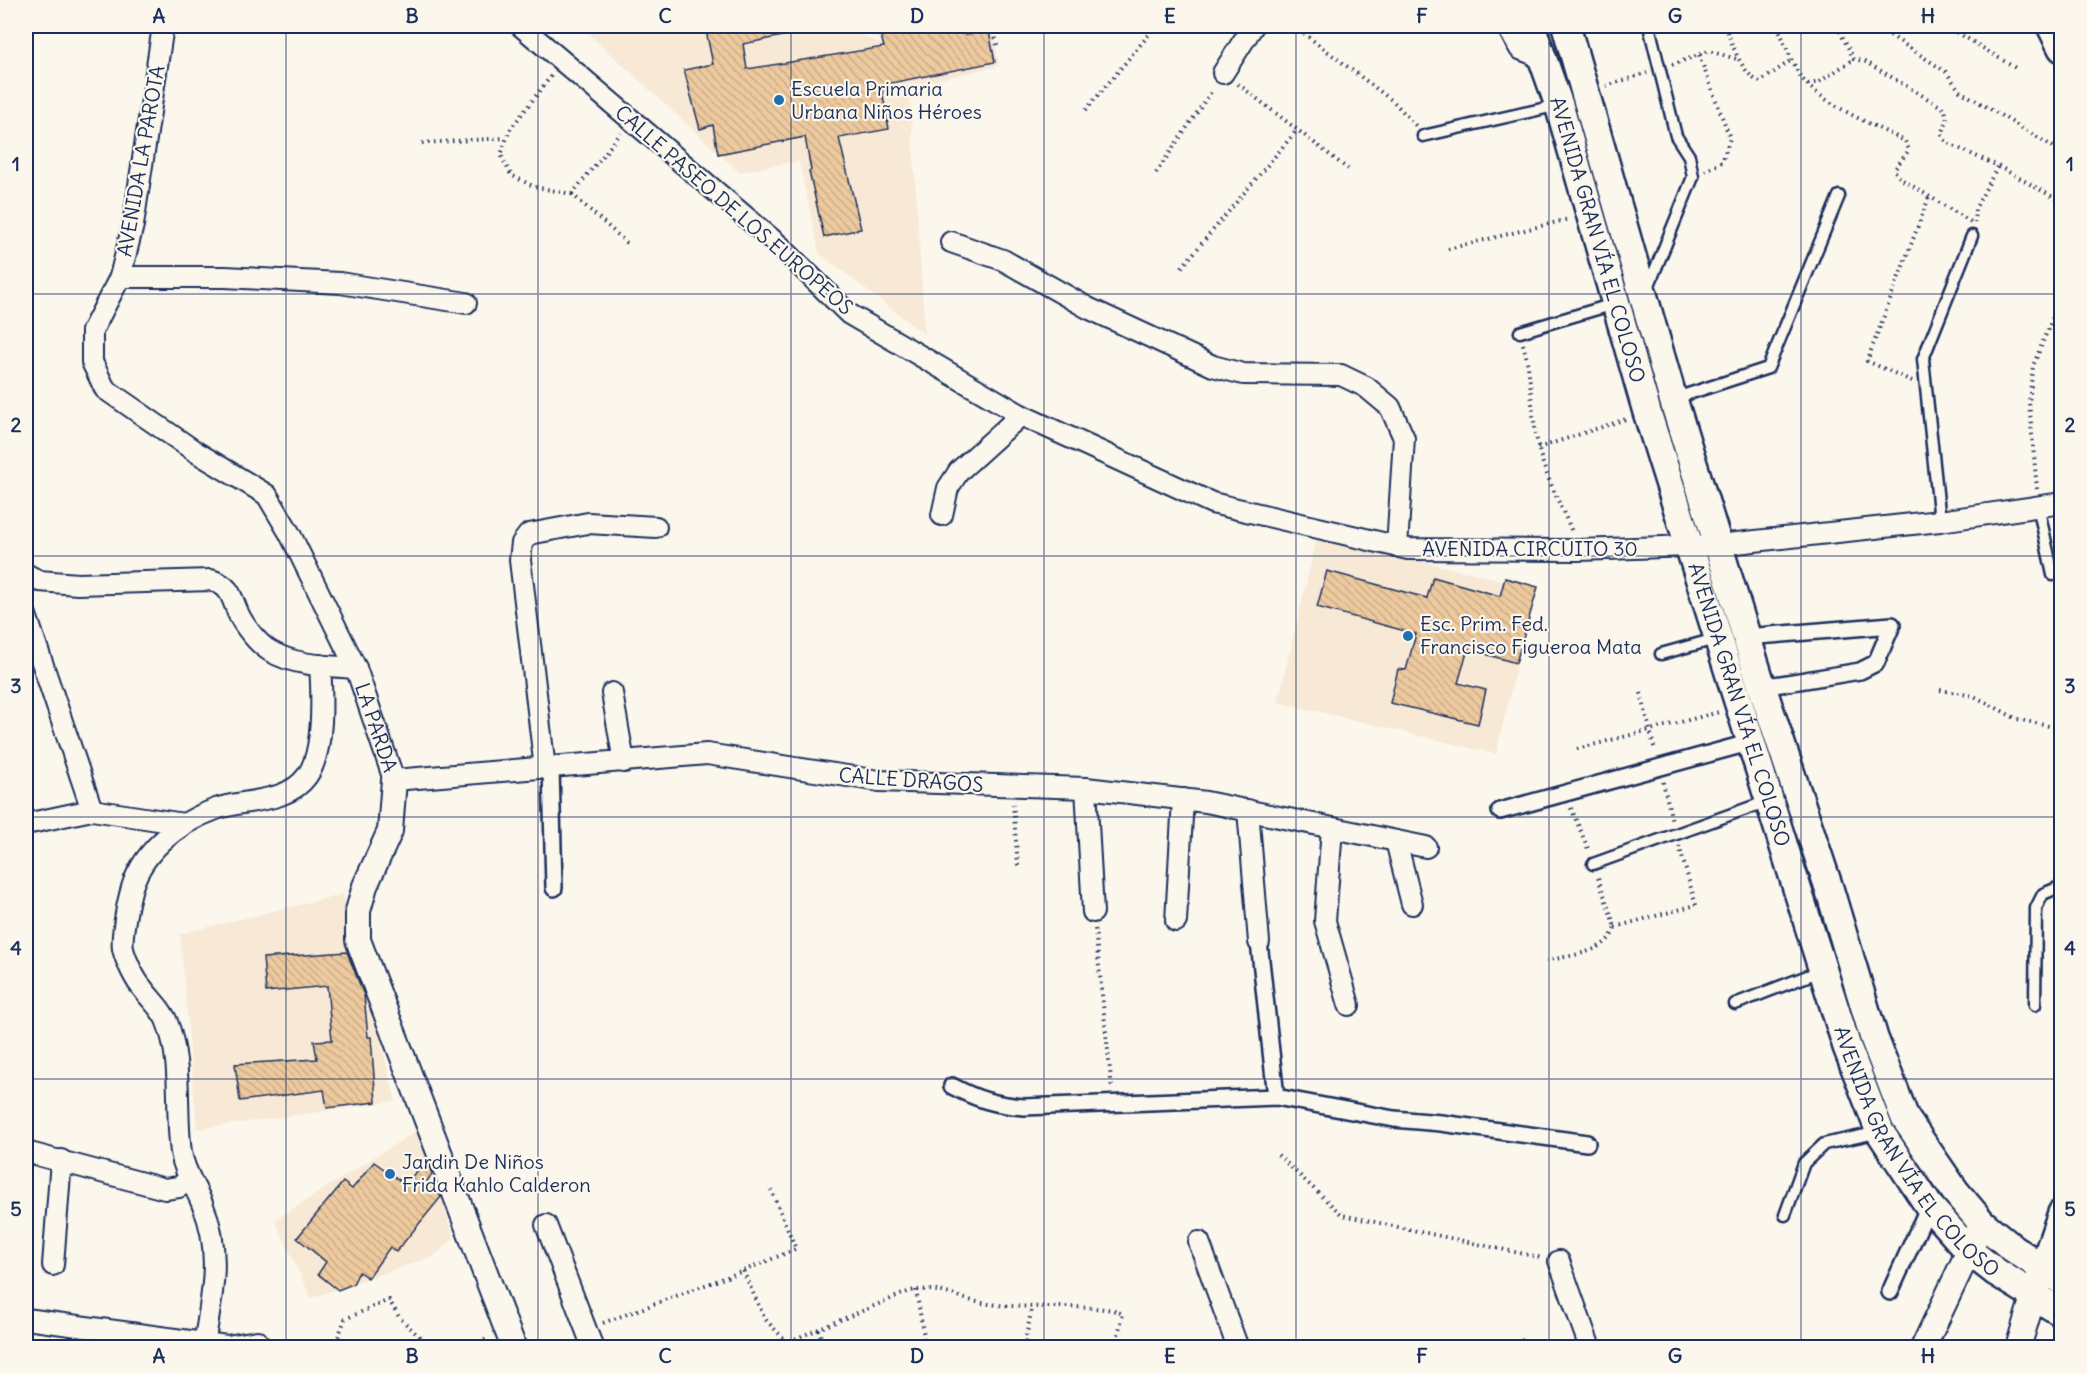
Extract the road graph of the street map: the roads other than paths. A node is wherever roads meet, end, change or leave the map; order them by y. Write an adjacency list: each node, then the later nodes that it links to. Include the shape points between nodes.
1 (163, 26): 17 (street, AVENIDA LA PAROTA, via 133,225)
2 (521, 26): 24 (street, CALLE PASEO DE LOS EUROPEOS, via 781,247 849,314)
3 (1253, 26): 11 (street)
4 (1506, 26): 10 (street, via 1520,49)
5 (1531, 26): 10 (main road, AVENIDA GRAN VÍA EL COLOSO)
6 (1566, 26): 18 (main road, AVENIDA GRAN VÍA EL COLOSO)
7 (1650, 26): 18 (lane, via 1676,136 1689,156 1694,177)
8 (2051, 26): 9 (main road)
9 (2061, 48)
10 (1543, 58): 12 (main road, AVENIDA GRAN VÍA EL COLOSO)
11 (1223, 73)
12 (1559, 105): 13 (lane); 20 (main road, AVENIDA GRAN VÍA EL COLOSO)
13 (1423, 136)
14 (1839, 196): 23 (lane, via 1768,369)
15 (1972, 236): 28 (lane, via 1923,358)
16 (951, 242): 31 (street, via 1003,260 1088,308 1212,366 1243,374 1341,375 1366,387 1390,407 1404,438)
17 (120, 277): 19 (street, via 340,283); 22 (street, AVENIDA LA PAROTA, via 92,331)
18 (1644, 296): 23 (main road, AVENIDA GRAN VÍA EL COLOSO)
19 (466, 303)
20 (1617, 304): 21 (lane); 32 (main road, AVENIDA GRAN VÍA EL COLOSO)
21 (1520, 332)
22 (92, 362): 40 (street, LA PARDA, via 105,388 196,452 267,495)
23 (1672, 399): 30 (main road, AVENIDA GRAN VÍA EL COLOSO)
24 (1021, 415): 27 (street, via 959,471 948,488); 31 (street, AVENIDA CIRCUITO 30, via 1212,503)
25 (2061, 503): 26 (street, AVENIDA CIRCUITO 30)
26 (2038, 506): 28 (street, AVENIDA CIRCUITO 30); 34 (lane)
27 (942, 515)
28 (1940, 521): 30 (street, AVENIDA CIRCUITO 30)
29 (656, 527): 45 (street, via 588,523 529,534 522,543 520,560)
30 (1718, 544): 32 (street, AVENIDA CIRCUITO 30); 36 (main road, AVENIDA GRAN VÍA EL COLOSO)
31 (1397, 547): 32 (street, AVENIDA CIRCUITO 30)
32 (1690, 547): 37 (main road, AVENIDA GRAN VÍA EL COLOSO)
33 (26, 574): 39 (street, via 39,581 78,584 211,580 232,593 238,614 269,651)
34 (2053, 574)
35 (26, 615): 50 (street)
36 (1746, 637): 41 (main road, AVENIDA GRAN VÍA EL COLOSO); 41 (street, via 1892,625 1876,663 1860,671)
37 (1719, 638): 38 (lane); 43 (main road, AVENIDA GRAN VÍA EL COLOSO)
38 (1661, 654)
39 (320, 665): 40 (street); 54 (street, via 321,713 316,759 307,776 289,792 216,809)
40 (356, 668): 46 (street, LA PARDA)
41 (1762, 687): 79 (main road, AVENIDA GRAN VÍA EL COLOSO, via 1874,1038 1905,1118 1955,1191)
42 (612, 693): 44 (street)
43 (1752, 742): 49 (main road, AVENIDA GRAN VÍA EL COLOSO); 52 (street)
44 (624, 762): 45 (street, CALLE DRAGOS); 47 (street, CALLE DRAGOS, via 707,754 879,782)
45 (548, 769): 46 (street, CALLE DRAGOS); 60 (street)
46 (394, 780): 94 (street, LA PARDA, via 390,831 365,886 358,911 358,940)
47 (1086, 788): 48 (street, CALLE DRAGOS); 62 (street)
48 (1184, 799): 51 (street, CALLE DRAGOS); 63 (street)
49 (1771, 800): 58 (lane); 65 (main road, AVENIDA GRAN VÍA EL COLOSO)
50 (92, 810): 53 (street); 54 (street)
51 (1248, 810): 55 (street, CALLE DRAGOS); 64 (street)
52 (1500, 811)
53 (26, 824)
54 (184, 824): 75 (street, via 151,850 130,893 123,948 140,986 167,1020 175,1051 181,1152)
55 (1332, 828): 56 (street, CALLE DRAGOS); 67 (street, via 1325,921)
56 (1396, 841): 57 (street, CALLE DRAGOS); 61 (street)
57 (1426, 847)
58 (1593, 864)
59 (2061, 886): 68 (lane, via 2043,894 2036,908)
60 (554, 888)
61 (1412, 904)
62 (1093, 912)
63 (1176, 921)
64 (1259, 942): 70 (street)
65 (1823, 970): 66 (lane); 71 (main road, AVENIDA GRAN VÍA EL COLOSO)
66 (1735, 1004)
67 (1349, 1005)
68 (2035, 1005)
69 (952, 1086): 70 (street, via 978,1100 1024,1107)
70 (1276, 1097): 72 (street, via 1394,1119)
71 (1880, 1132): 76 (main road, AVENIDA GRAN VÍA EL COLOSO); 78 (lane, via 1824,1144 1804,1163)
72 (1587, 1143)
73 (26, 1152): 74 (street)
74 (61, 1160): 75 (street, via 165,1189 179,1187); 84 (street)
75 (189, 1180): 93 (street, via 203,1205 213,1237 214,1282)
76 (1929, 1206): 82 (main road, AVENIDA GRAN VÍA EL COLOSO); 86 (street)
77 (2061, 1213): 85 (main road)
78 (1785, 1215)
79 (1982, 1222): 82 (street); 85 (main road, AVENIDA GRAN VÍA EL COLOSO)
80 (546, 1225): 90 (street)
81 (1199, 1242): 95 (street)
82 (1969, 1251): 87 (main road, AVENIDA GRAN VÍA EL COLOSO); 97 (street)
83 (1559, 1261): 96 (street)
84 (53, 1265)
85 (2052, 1275): 87 (main road)
86 (1890, 1292)
87 (2033, 1297): 88 (main road, AVENIDA GRAN VÍA EL COLOSO); 98 (street)
88 (2061, 1313)
89 (26, 1319): 92 (street)
90 (589, 1338)
91 (256, 1341): 93 (street, via 227,1346)
92 (162, 1343): 93 (street)
93 (204, 1344)
94 (514, 1347)
95 (1238, 1347)
96 (1590, 1347)
97 (1923, 1347)
98 (2018, 1347)

